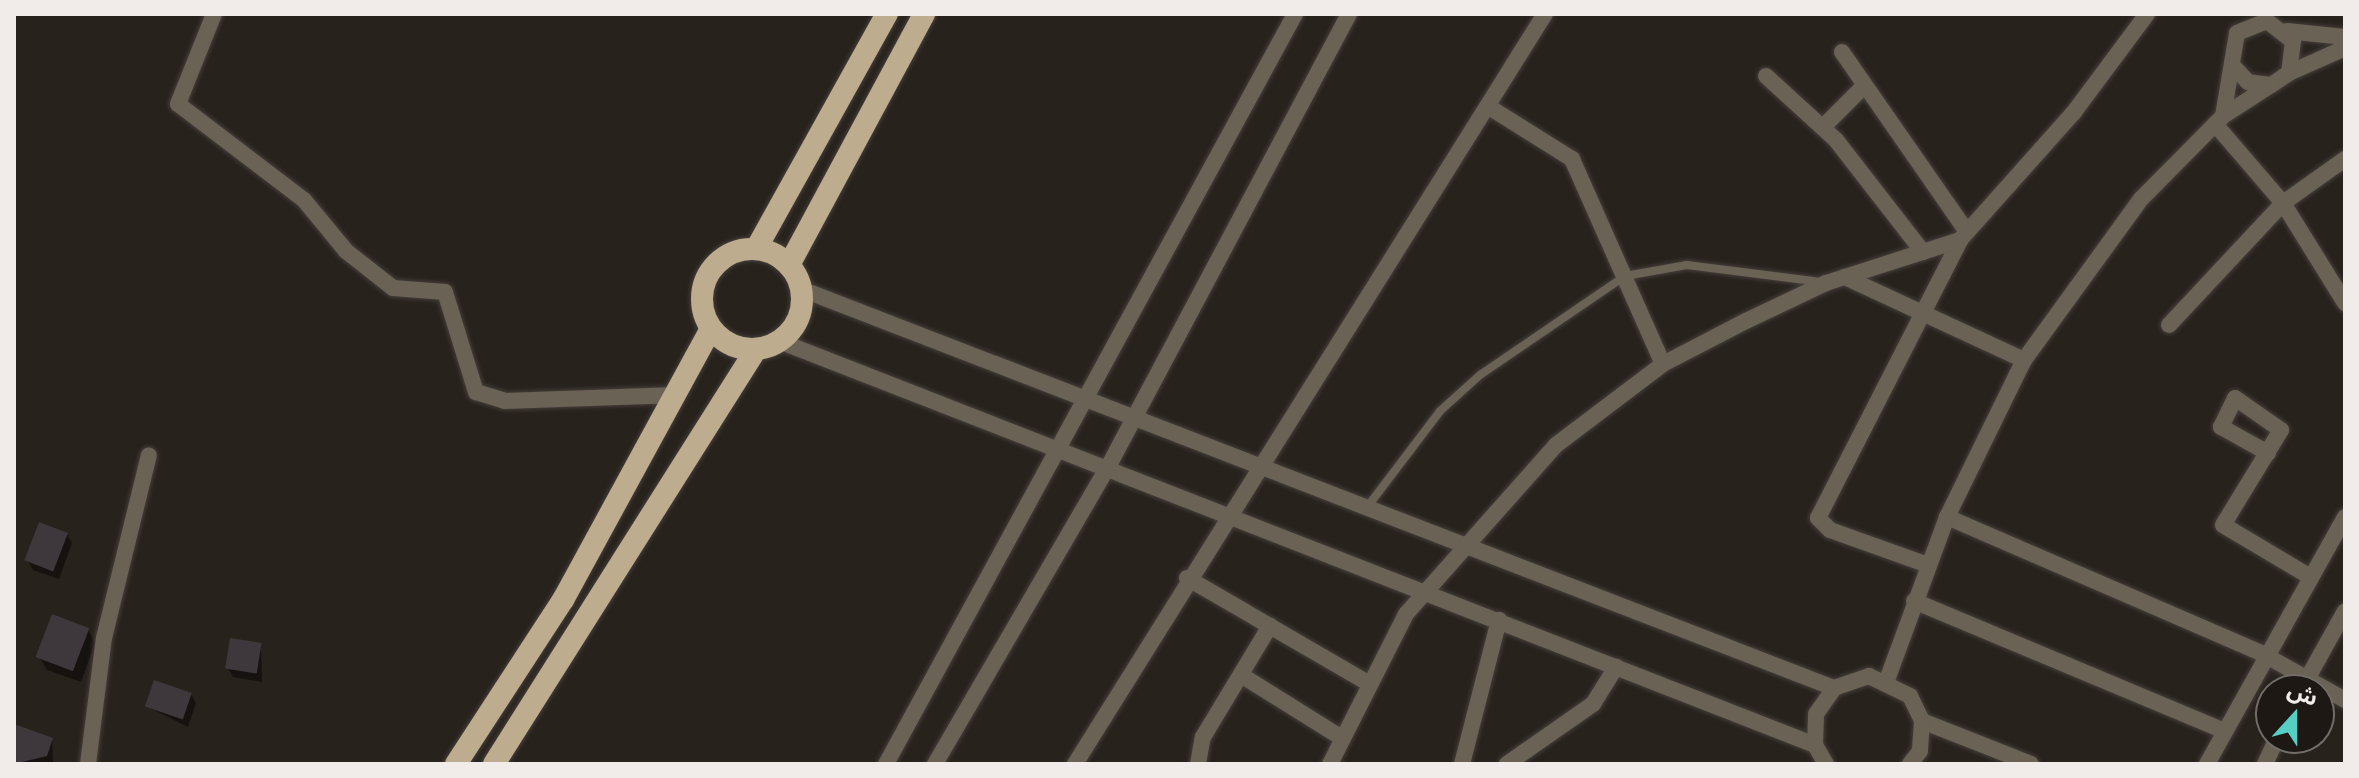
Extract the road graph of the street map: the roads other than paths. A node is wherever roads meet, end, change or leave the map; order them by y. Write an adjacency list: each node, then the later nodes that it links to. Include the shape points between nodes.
1 (214, 14): 41 (street, via 178,104 304,200 346,251 393,288 445,292 476,392 505,401)
2 (887, 14): 26 (highway)
3 (924, 14): 28 (highway)
4 (1295, 14): 42 (street)
5 (1349, 14): 43 (street)
6 (1545, 14): 20 (street)
7 (2147, 14): 25 (street, via 2074,112)
8 (2236, 14): 11 (street)
9 (2262, 18): 10 (street); 11 (street)
10 (2287, 31): 12 (street); 16 (street, via 2296,52)
11 (2237, 33): 15 (street)
12 (2345, 37)
13 (2345, 48): 16 (street)
14 (1842, 52): 18 (street)
15 (2233, 66): 19 (street, via 2248,82); 21 (street)
16 (2289, 73): 19 (street)
17 (1766, 76): 22 (street)
18 (1865, 85): 22 (street); 25 (street)
19 (2271, 85): 21 (street)
20 (1489, 107): 29 (street, via 1572,159); 47 (street)
21 (2219, 120): 24 (street); 39 (street, via 2103,244)
22 (1823, 127): 27 (street)
23 (2345, 159): 24 (street)
24 (2283, 203): 33 (street); 35 (street)
25 (1963, 236): 27 (street); 34 (street)
26 (756, 249): 28 (highway); 36 (highway, via 729,255 708,274 702,302)
27 (1923, 252): 30 (street)
28 (789, 265): 32 (highway)
29 (1625, 276): 31 (lane, via 1687,265); 40 (street); 49 (lane, via 1480,375 1440,411)
30 (1845, 277): 31 (street); 34 (street)
31 (1826, 283): 40 (street)
32 (801, 289): 37 (highway, via 798,319); 42 (street)
33 (2345, 303)
34 (1920, 313): 39 (street); 54 (street, via 1818,518 1830,530)
35 (2169, 325)
36 (711, 329): 38 (highway, via 739,348); 41 (highway)
37 (779, 341): 38 (highway); 44 (street)
38 (756, 349): 76 (highway)
39 (2024, 360): 51 (street)
40 (1663, 364): 53 (street, via 1556,445)
41 (676, 395): 75 (highway, via 563,600)
42 (1084, 397): 43 (street); 44 (street)
43 (1136, 416): 47 (street); 48 (street)
44 (1059, 447): 48 (street); 77 (street)
45 (2268, 453): 55 (street, via 2223,525)
46 (149, 455): 74 (street, via 104,638)
47 (1260, 465): 49 (street); 50 (street)
48 (1107, 469): 50 (street); 78 (street)
49 (1368, 506): 53 (street)
50 (1225, 516): 56 (street); 57 (street)
51 (1947, 517): 54 (street); 62 (street)
52 (2345, 517): 55 (street)
53 (1463, 544): 57 (street); 69 (street)
54 (1928, 565): 58 (street)
55 (2309, 576): 62 (street)
56 (1187, 578): 61 (street); 79 (street)
57 (1426, 591): 60 (street); 68 (street)
58 (1914, 601): 67 (street); 71 (street)
59 (2345, 611): 65 (street)
60 (1499, 620): 63 (street); 82 (street)
61 (1270, 626): 66 (street); 68 (street)
62 (2263, 654): 64 (street); 71 (street)
63 (1616, 667): 73 (street); 83 (street, via 1593,704)
64 (2290, 674)
65 (2310, 674)
66 (1241, 675): 72 (street); 80 (street, via 1203,737)
67 (1887, 680): 69 (street, via 1851,679); 70 (street, via 1910,696)
68 (1368, 683): 72 (street)
69 (1834, 688): 73 (street, via 1816,714)
70 (1922, 721): 85 (street, via 1920,751); 86 (street)
71 (2223, 730): 87 (street)
72 (1342, 738): 81 (street)
73 (1815, 745): 84 (street)
74 (88, 764)
75 (456, 764)
76 (494, 764)
77 (886, 764)
78 (935, 764)
79 (1075, 764)
80 (1198, 764)
81 (1330, 764)
82 (1462, 764)
83 (1507, 764)
84 (1826, 764)
85 (1910, 764)
86 (2031, 764)
87 (2207, 764)

